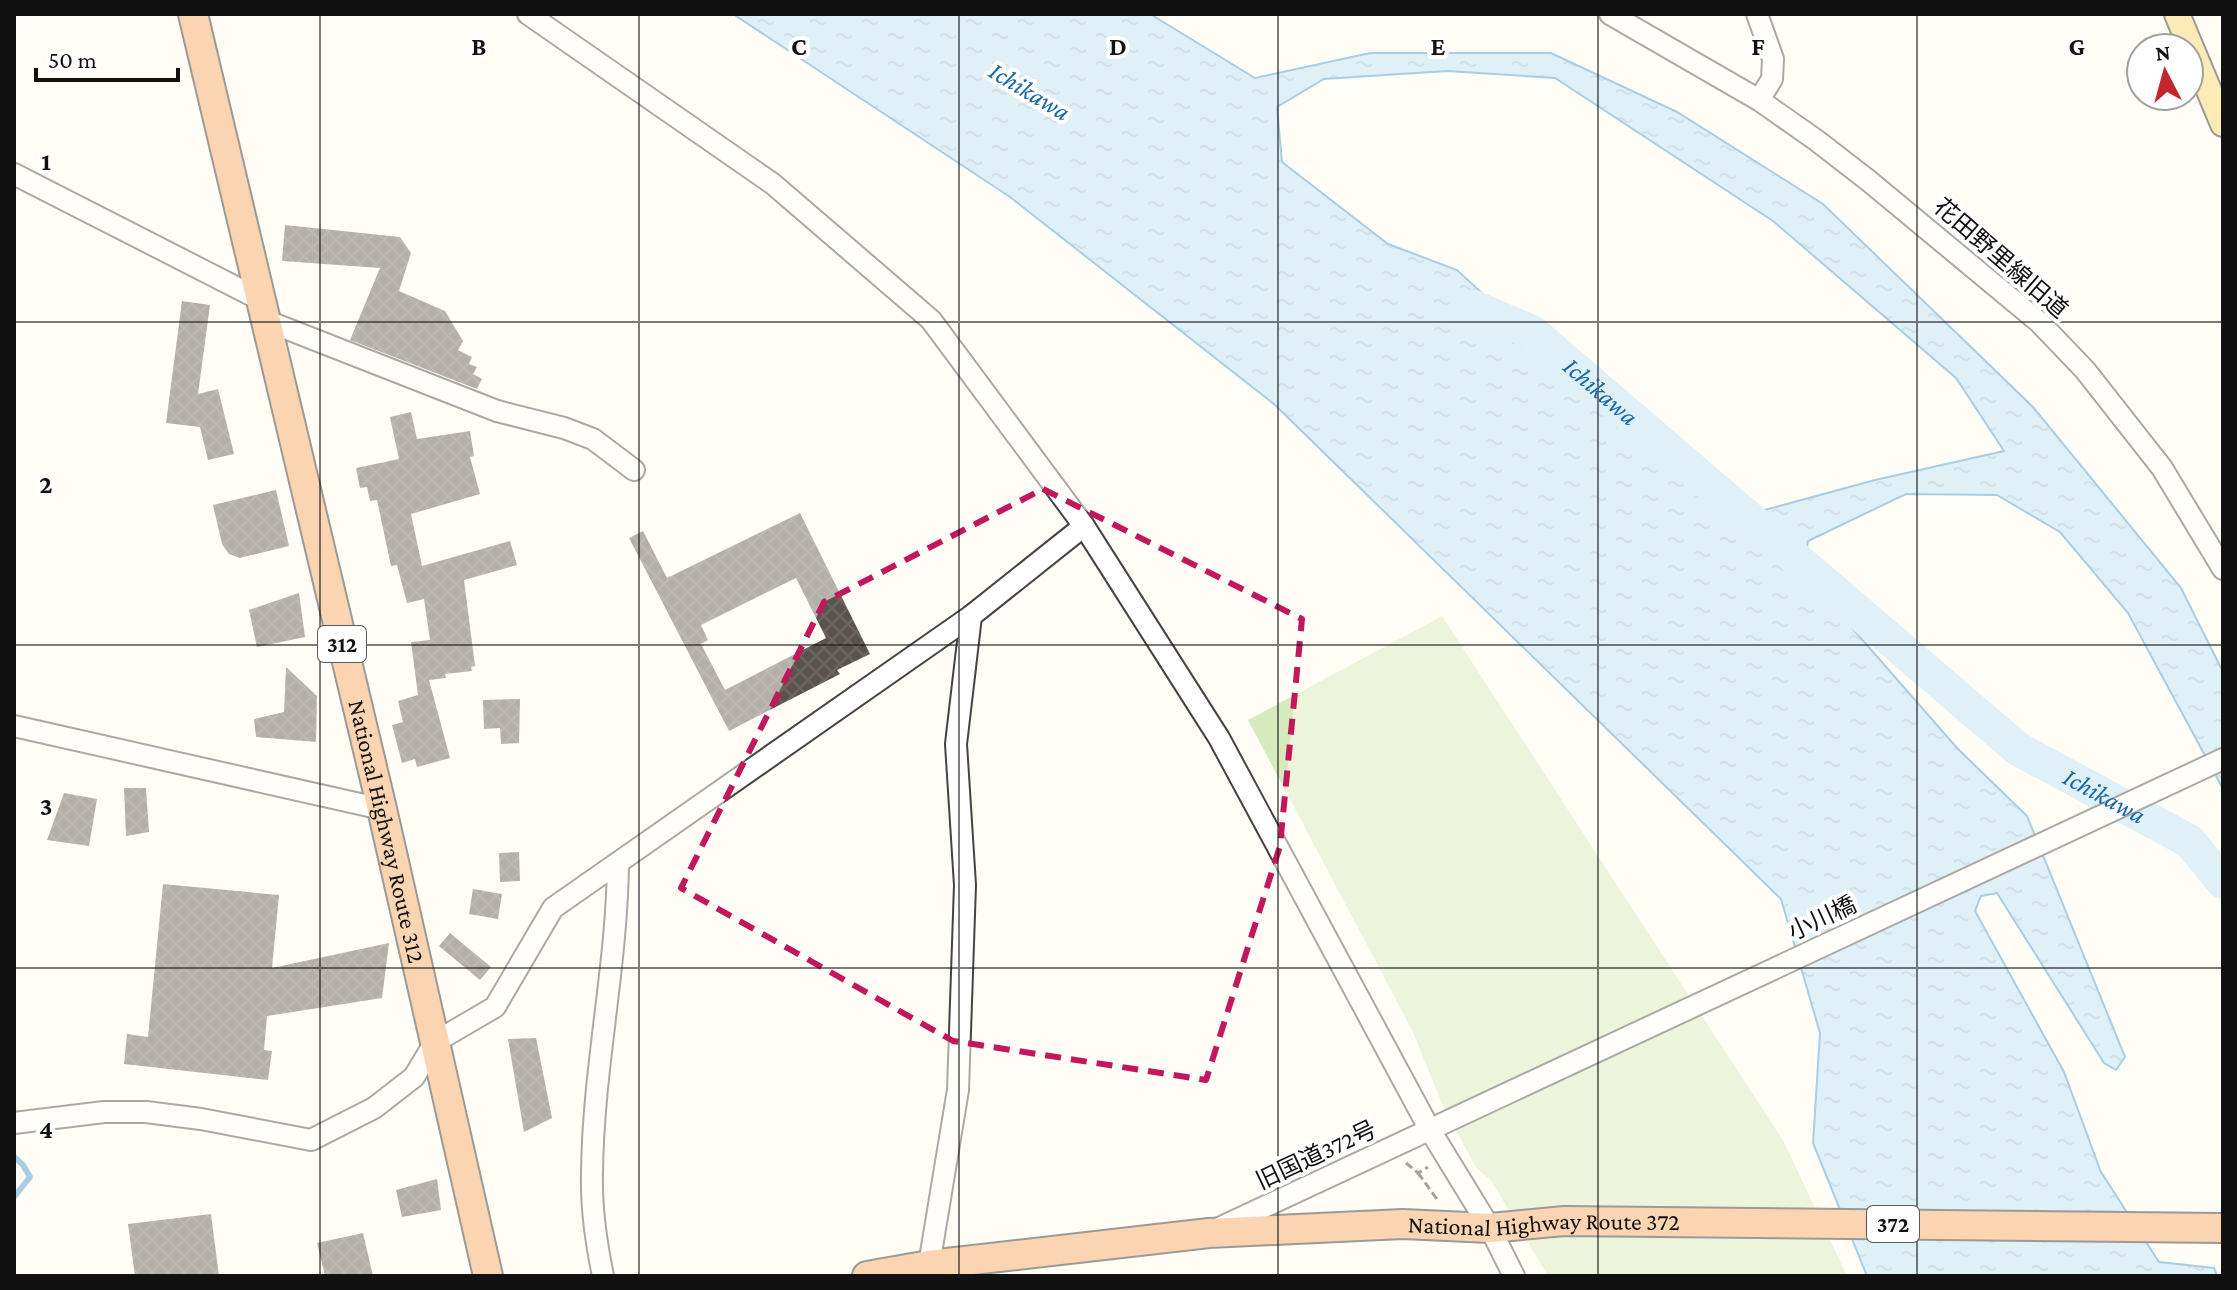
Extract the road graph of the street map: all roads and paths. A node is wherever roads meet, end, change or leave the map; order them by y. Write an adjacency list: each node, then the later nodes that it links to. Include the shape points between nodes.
1 (193, 14): 9 (highway, National Highway Route 312 / 312)
2 (528, 14): 11 (street, via 773,184 931,320)
3 (1610, 14): 6 (street, 花田野里線旧道)
4 (1757, 14): 6 (street, via 1773,59 1772,79)
5 (2177, 14): 7 (main road)
6 (1759, 100): 12 (street, 花田野里線旧道, via 1869,181 2039,322 2085,370 2162,468)
7 (2223, 124)
8 (14, 174): 9 (street)
9 (264, 310): 10 (street, via 497,411 593,439); 16 (highway, National Highway Route 312 / 312)
10 (634, 470)
11 (1084, 526): 13 (street); 20 (street, via 1219,738)
12 (2223, 569)
13 (971, 616): 17 (street); 28 (street, via 956,744 965,885 958,1090)
14 (14, 726): 16 (street)
15 (2223, 759): 20 (street, 小川橋)
16 (382, 809): 18 (highway, National Highway Route 312 / 312)
17 (618, 863): 18 (street, via 553,908 495,1007); 31 (street, via 618,912 598,1065 592,1174)
18 (435, 1042): 19 (street, via 414,1077 374,1108 311,1140 146,1112); 30 (highway, National Highway Route 312 / 312)
19 (14, 1123)
20 (1437, 1128): 25 (street); 27 (street, 旧国道372号)
21 (1406, 1163): 23 (path)
22 (1428, 1167): 23 (path)
23 (1418, 1173): 24 (path)
24 (1442, 1206)
25 (1490, 1228): 26 (highway, National Highway Route 372 / 372, via 1564,1221); 27 (highway, National Highway Route 372 / 372, via 1403,1224); 32 (street)
26 (2223, 1228)
27 (1209, 1233): 28 (highway, National Highway Route 372 / 372)
28 (929, 1265): 29 (highway, National Highway Route 372 / 372)
29 (882, 1275)
30 (488, 1276)
31 (603, 1276)
32 (1514, 1276)

